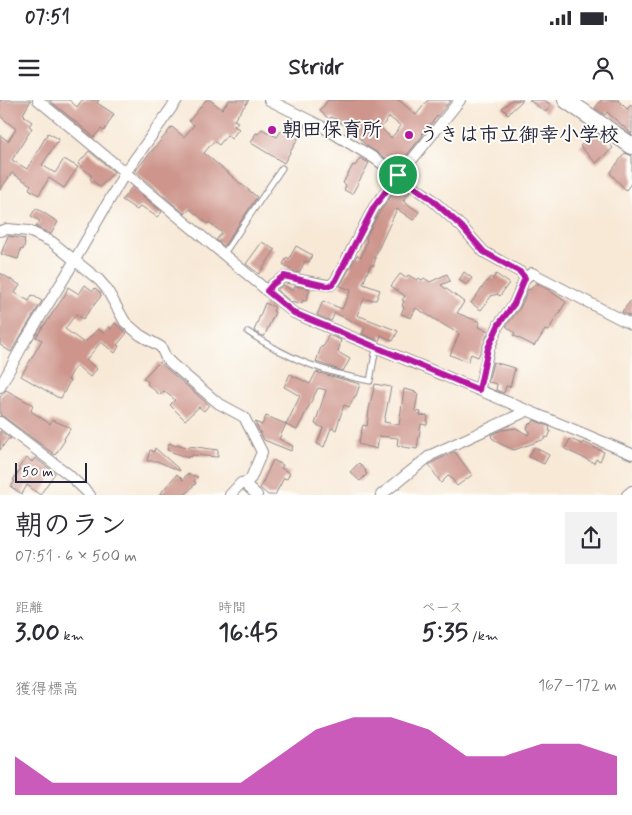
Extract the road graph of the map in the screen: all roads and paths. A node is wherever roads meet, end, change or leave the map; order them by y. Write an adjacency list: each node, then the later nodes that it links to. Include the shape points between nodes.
1 (38, 100): 8 (street)
2 (177, 100): 8 (street)
3 (270, 100): 9 (street, via 323,127)
4 (460, 100): 9 (street)
5 (566, 100): 6 (main road)
6 (632, 146)
7 (282, 168): 11 (lane)
8 (125, 173): 11 (street); 12 (street)
9 (398, 175): 13 (street, via 430,198 484,252); 14 (street, via 374,207 332,285 284,276)
10 (0, 231): 12 (street, via 29,231 52,242)
11 (223, 255): 14 (street)
12 (74, 260): 18 (street); 23 (street, via 106,288 125,322 161,347 172,364 218,403 247,419 262,452 251,478)
13 (525, 278): 15 (street, via 532,273); 19 (street, via 488,348)
14 (267, 291): 17 (street, via 294,313)
15 (632, 325)
16 (248, 332): 17 (lane, via 310,366 370,381)
17 (376, 348): 19 (street)
18 (0, 387)
19 (479, 390): 20 (street)
20 (528, 411): 22 (street); 28 (street, via 431,455)
21 (0, 422): 25 (street)
22 (632, 454)
23 (244, 483): 26 (street, via 240,483); 27 (street)
24 (632, 491): 29 (street)
25 (90, 495)
26 (230, 495)
27 (257, 495)
28 (380, 495)
29 (627, 495)

